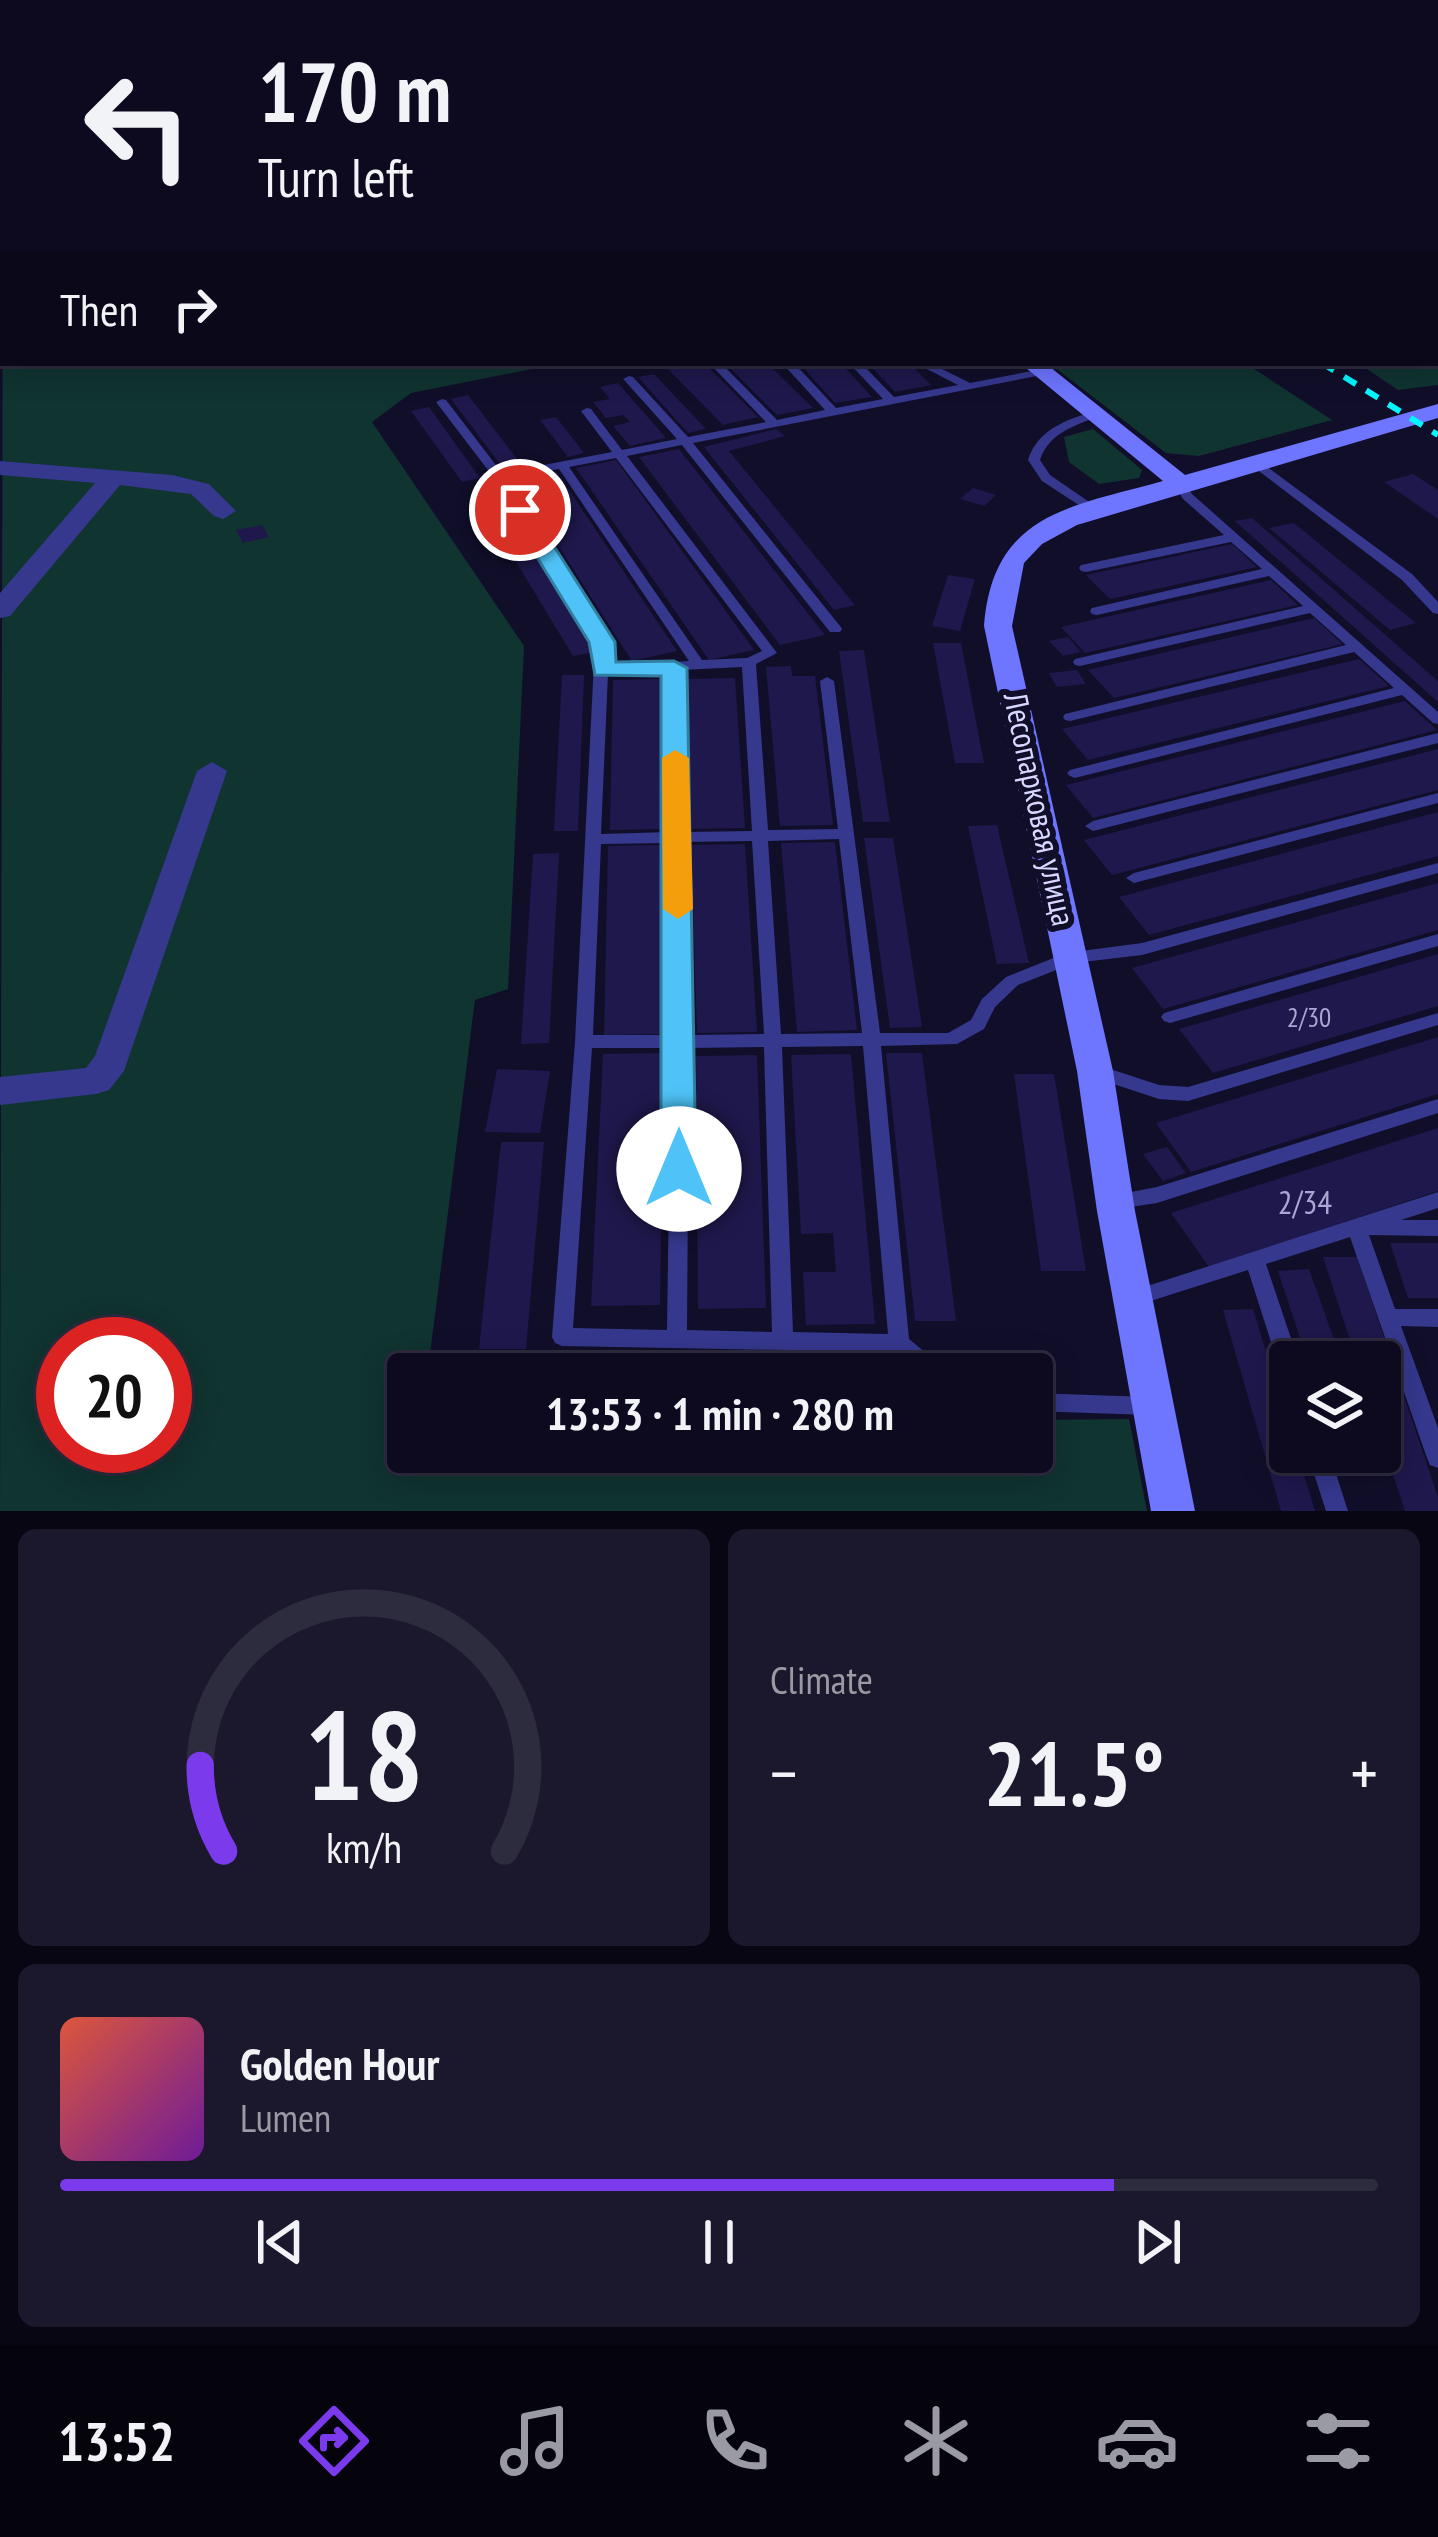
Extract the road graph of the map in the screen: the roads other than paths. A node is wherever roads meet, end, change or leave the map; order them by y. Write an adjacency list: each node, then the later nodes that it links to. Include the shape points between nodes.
1 (718, 366): 14 (lane)
2 (791, 366): 11 (lane)
3 (858, 366): 8 (lane)
4 (927, 366): 7 (lane)
5 (1037, 367): 7 (lane); 13 (street)
6 (629, 379): 15 (lane)
7 (968, 385): 8 (lane)
8 (890, 400): 11 (lane)
9 (442, 402): 21 (lane)
10 (587, 411): 16 (lane)
11 (832, 411): 14 (lane)
12 (1438, 411): 17 (street, Лесопарковая улица)
13 (1095, 414): 22 (street); 23 (lane, via 1054,430 1034,460)
14 (774, 423): 15 (lane)
15 (685, 440): 16 (lane); 32 (lane)
16 (622, 453): 18 (lane); 34 (lane, via 770,653)
17 (1255, 462): 22 (street, Лесопарковая улица); 31 (lane, via 1407,577)
18 (562, 465): 21 (lane); 36 (lane)
19 (0, 468): 20 (street)
20 (114, 477): 24 (street, via 200,489); 29 (street)
21 (499, 477): 38 (lane, via 602,642)
22 (1179, 482): 23 (street, Лесопарковая улица); 25 (lane)
23 (1091, 509): 55 (street, Лесопарковая улица, via 1044,529 1013,555 999,587 998,626)
24 (223, 511)
25 (1235, 538): 26 (lane); 27 (lane)
26 (1086, 568)
27 (1272, 571): 28 (lane); 30 (lane)
28 (1313, 608): 33 (lane); 35 (lane)
29 (0, 610)
30 (1097, 610)
31 (1438, 610)
32 (835, 629)
33 (1358, 647): 40 (lane); 41 (lane)
34 (749, 662): 36 (lane); 49 (lane)
35 (1080, 662)
36 (700, 667): 37 (lane)
37 (674, 668): 38 (lane); 50 (lane)
38 (604, 670): 51 (lane)
39 (827, 681): 48 (lane)
40 (1405, 690): 42 (lane); 45 (lane)
41 (1070, 717)
42 (1438, 720)
43 (1438, 738): 47 (lane)
44 (212, 771): 63 (street, via 111,1062 96,1080)
45 (1075, 772)
46 (1438, 798): 53 (lane)
47 (1094, 826)
48 (846, 834): 49 (lane); 61 (lane)
49 (760, 836): 50 (lane); 60 (lane)
50 (676, 837): 51 (lane); 59 (lane)
51 (592, 839): 58 (lane)
52 (1438, 868): 55 (lane, via 1142,949)
53 (1134, 878)
54 (1438, 940): 56 (lane)
55 (1072, 957): 61 (lane, via 1012,981 978,1024 951,1039); 62 (street, Лесопарковая улица)
56 (1170, 1017)
57 (1438, 1019): 62 (lane, via 1188,1094)
58 (584, 1042): 59 (lane); 73 (lane, via 562,1337)
59 (680, 1042): 60 (lane); 73 (lane)
60 (773, 1042): 61 (lane); 74 (lane)
61 (872, 1042): 76 (lane)
62 (1095, 1071): 66 (street, Лесопарковая улица)
63 (0, 1091)
64 (1438, 1106): 66 (lane)
65 (1438, 1200): 67 (lane)
66 (1114, 1202): 70 (street, Лесопарковая улица)
67 (1356, 1227): 68 (lane); 69 (lane); 71 (lane)
68 (1438, 1228)
69 (1255, 1259): 70 (lane); 75 (lane)
70 (1132, 1299): 79 (street, Лесопарковая улица)
71 (1388, 1317): 72 (lane); 80 (lane)
72 (1438, 1318)
73 (677, 1339): 74 (lane)
74 (783, 1341): 76 (lane)
75 (1282, 1341)
76 (899, 1343): 77 (lane)
77 (911, 1353)
78 (1053, 1403): 79 (lane)
79 (1152, 1406): 83 (street, Лесопарковая улица)
80 (1431, 1417): 81 (lane)
81 (1438, 1458)
82 (1325, 1473): 84 (lane)
83 (1173, 1511)
84 (1337, 1511)

